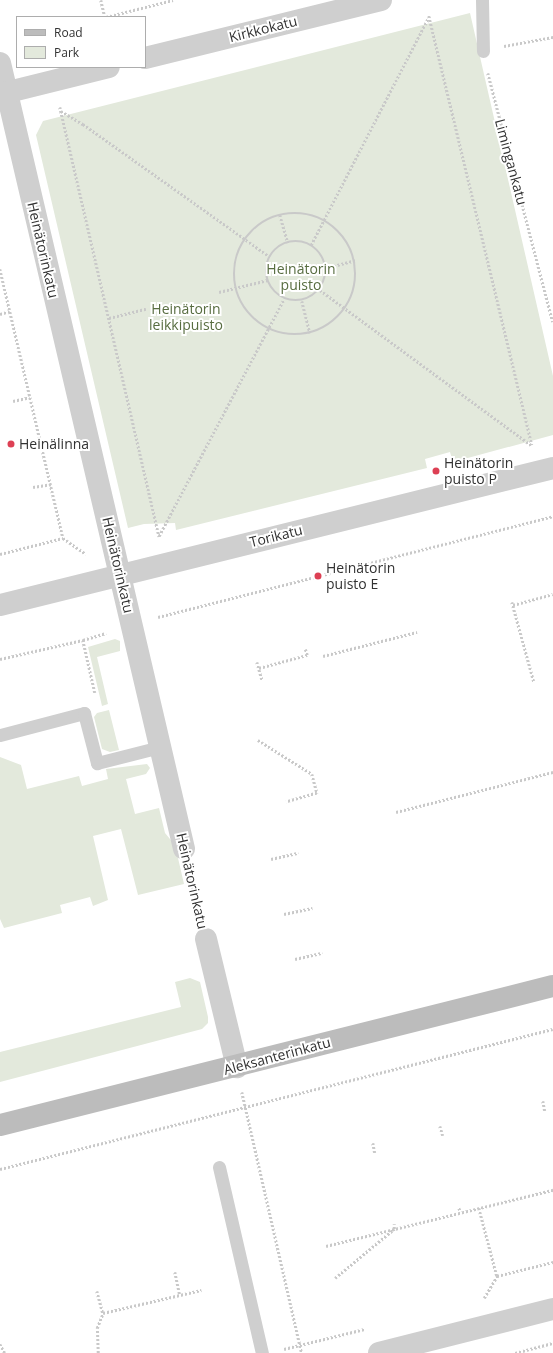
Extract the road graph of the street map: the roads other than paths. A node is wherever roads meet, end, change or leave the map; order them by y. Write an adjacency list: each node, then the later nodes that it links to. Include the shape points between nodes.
1 (381, 0): 4 (street, Kirkkokatu)
2 (482, 0): 3 (lane)
3 (482, 51)
4 (146, 58)
5 (0, 63): 7 (street, Heinätorinkatu)
6 (105, 68): 7 (street)
7 (3, 93): 9 (street, Heinätorinkatu)
8 (553, 468): 9 (street, Torikatu)
9 (119, 575): 10 (street, Torikatu); 12 (street, Heinätorinkatu)
10 (0, 605)
11 (0, 735): 12 (lane, via 84,713 97,763)
12 (160, 747): 13 (street, Heinätorinkatu)
13 (184, 849)
14 (206, 939): 16 (street, Heinätorinkatu)
15 (553, 986): 16 (main road, Aleksanterinkatu)
16 (237, 1067): 17 (main road, Aleksanterinkatu)
17 (0, 1125)
18 (219, 1167): 20 (lane)
19 (553, 1309): 21 (street)
20 (262, 1353)
21 (379, 1353)

